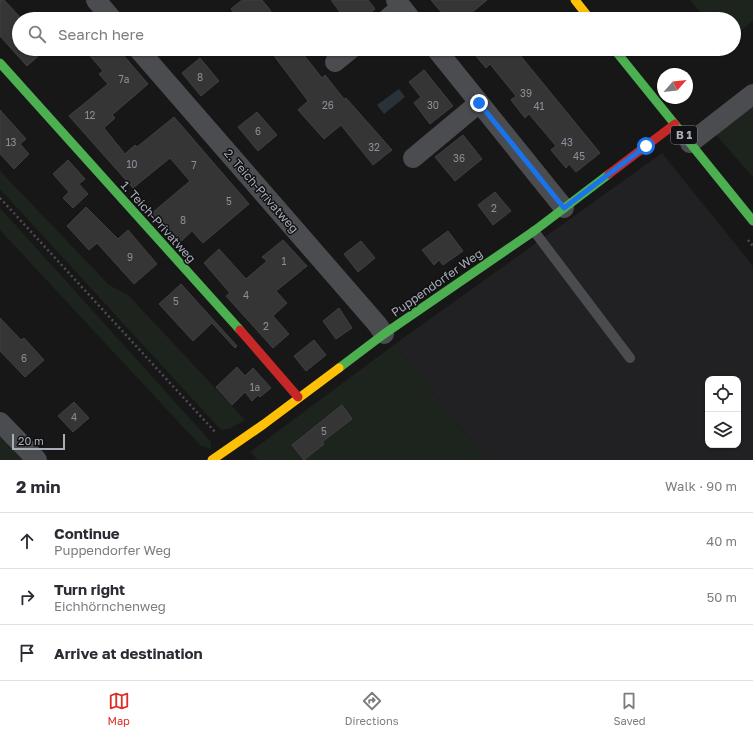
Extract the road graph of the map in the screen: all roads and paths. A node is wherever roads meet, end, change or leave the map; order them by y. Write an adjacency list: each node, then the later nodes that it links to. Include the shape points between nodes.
1 (96, 0): 3 (street)
2 (575, 0): 4 (street)
3 (106, 12)
4 (584, 12)
5 (144, 56): 20 (street, 2. Teich-Privatweg)
6 (342, 56): 9 (street)
7 (442, 56): 12 (street)
8 (620, 56): 13 (street, B 1)
9 (335, 62)
10 (0, 63): 22 (street, 1. Teich-Privatweg)
11 (753, 94): 14 (street)
12 (479, 103): 15 (street); 17 (street)
13 (675, 124): 14 (street, B 1); 17 (street, Puppendorfer Weg)
14 (690, 143): 18 (street, B 1)
15 (413, 158)
16 (0, 198): 24 (path)
17 (564, 208): 19 (street, Puppendorfer Weg)
18 (753, 221)
19 (534, 231): 20 (street, Puppendorfer Weg); 21 (lane)
20 (384, 334): 22 (street, Puppendorfer Weg)
21 (630, 358)
22 (298, 397): 24 (street, Puppendorfer Weg)
23 (0, 422): 25 (street)
24 (230, 448): 26 (street, Puppendorfer Weg)
25 (37, 460)
26 (212, 460)

